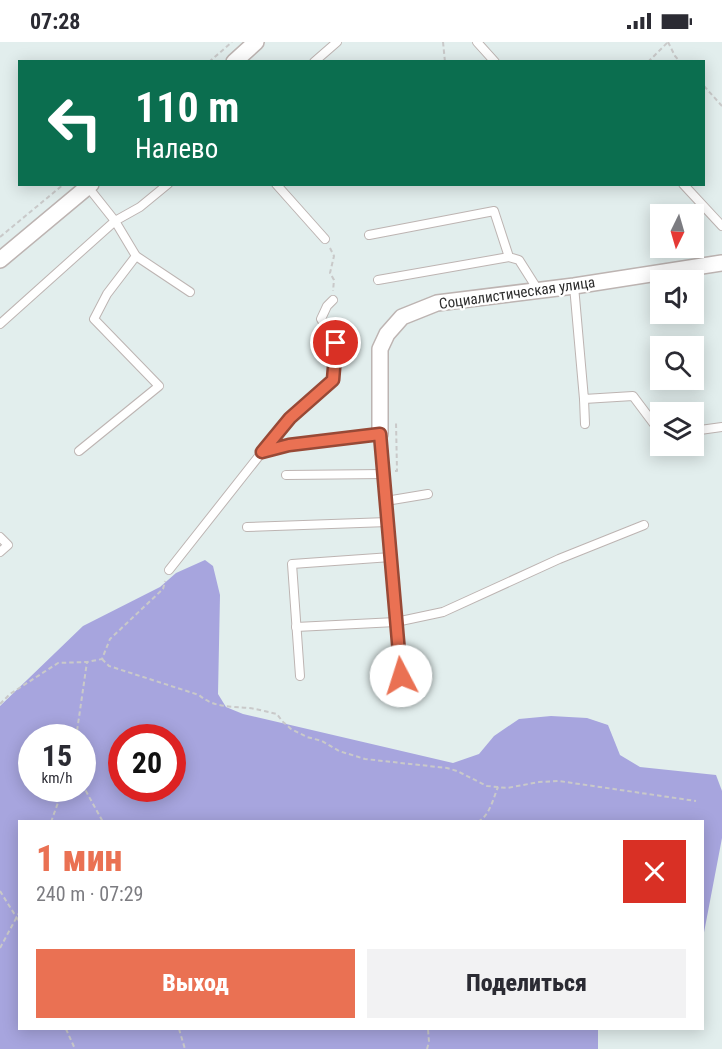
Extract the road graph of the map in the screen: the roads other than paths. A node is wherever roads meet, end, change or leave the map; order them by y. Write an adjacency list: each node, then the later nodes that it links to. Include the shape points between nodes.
1 (256, 42): 4 (street)
2 (337, 42): 5 (lane)
3 (477, 42): 6 (lane)
4 (236, 60)
5 (316, 60)
6 (493, 60)
7 (89, 186): 11 (lane); 17 (street)
8 (166, 186): 11 (lane)
9 (278, 186): 14 (lane)
10 (685, 186): 12 (lane)
11 (115, 221): 15 (lane); 24 (lane)
12 (722, 226)
13 (369, 234): 16 (lane, via 494,211)
14 (326, 238)
15 (136, 256): 22 (lane); 31 (lane, via 107,294 94,319 159,386)
16 (509, 257): 19 (lane); 21 (lane, via 519,260)
17 (0, 260)
18 (722, 263): 20 (street, Социалистическая улица)
19 (378, 280)
20 (574, 286): 21 (street, Социалистическая улица); 25 (lane)
21 (538, 290): 30 (street, Социалистическая улица, via 437,303 402,316 380,349)
22 (190, 292)
23 (333, 300): 32 (lane, via 321,319 336,343 333,380 290,418)
24 (0, 324)
25 (584, 399): 26 (lane, via 633,396); 27 (lane)
26 (650, 419)
27 (585, 424)
28 (722, 427): 29 (lane)
29 (704, 429)
30 (380, 434): 32 (lane); 33 (lane)
31 (79, 451)
32 (262, 452): 43 (lane)
33 (384, 474): 34 (lane); 36 (lane)
34 (286, 475)
35 (428, 494): 36 (lane)
36 (386, 501): 37 (lane)
37 (388, 522): 39 (lane); 42 (lane)
38 (644, 525): 44 (lane, via 443,612)
39 (247, 527)
40 (0, 537): 41 (lane, via 8,545)
41 (0, 552)
42 (391, 557): 44 (lane); 45 (lane, via 292,564)
43 (169, 570)
44 (396, 622): 45 (lane); 47 (lane)
45 (296, 627): 46 (lane)
46 (300, 676)
47 (401, 676)

